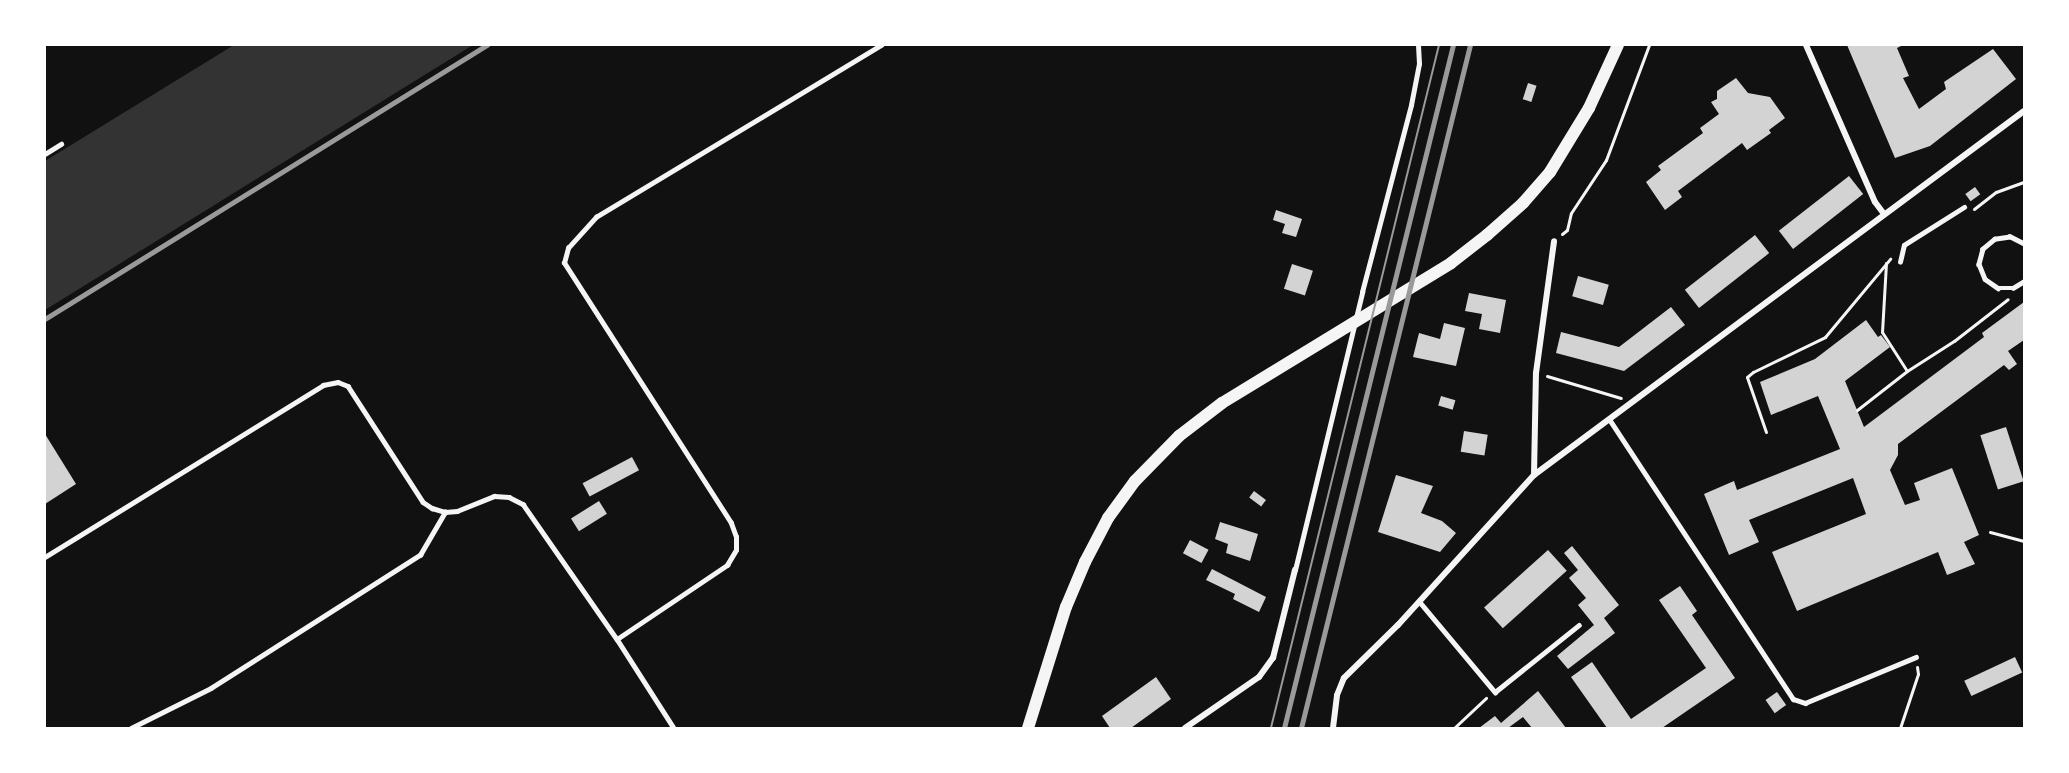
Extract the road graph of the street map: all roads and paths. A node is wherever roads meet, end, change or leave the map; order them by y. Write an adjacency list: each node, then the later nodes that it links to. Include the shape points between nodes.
1 (881, 45): 36 (lane, via 596,217 568,248 564,263 731,523 736,537 736,550 727,565)
2 (1419, 45): 33 (lane, via 1412,105)
3 (1611, 45): 7 (main road)
4 (1618, 45): 7 (main road)
5 (1650, 45): 15 (path, via 1606,160 1571,213 1567,230)
6 (1806, 45): 14 (street, via 1875,202)
7 (1605, 70): 41 (main road, via 1589,108 1550,172 1487,235 1451,263 1222,403 1179,436 1135,481 1108,518 1085,562 1066,607)
8 (2024, 111): 14 (street)
9 (61, 144): 10 (lane)
10 (45, 154)
11 (2024, 182): 13 (path, via 1996,192)
12 (1964, 207): 17 (lane)
13 (1968, 213)
14 (1884, 214): 24 (street)
15 (1554, 241): 23 (street)
16 (2024, 244): 20 (lane, via 2010,237 1995,239 1983,249 1979,264 1985,279 1998,288 2013,288)
17 (1904, 245): 18 (path); 19 (lane)
18 (1886, 262): 22 (path, via 1882,332); 27 (path, via 1825,337 1747,377)
19 (1900, 262)
20 (2024, 281)
21 (2015, 294): 22 (path)
22 (1907, 371): 25 (path)
23 (1536, 373): 24 (path); 28 (street)
24 (1633, 402): 26 (street)
25 (1857, 410)
26 (1610, 420): 28 (street); 37 (lane, via 1793,699 1805,703)
27 (1766, 432)
28 (1534, 476): 34 (street)
29 (445, 512): 32 (lane, via 423,502 348,386 338,382 323,385); 36 (lane, via 494,496 509,497 523,504); 39 (lane, via 420,555 211,688)
30 (1990, 532): 31 (path)
31 (2024, 541)
32 (45, 556)
33 (1295, 570): 42 (street, via 1273,658 1259,677)
34 (1419, 601): 38 (lane); 43 (street, via 1344,678 1337,695)
35 (1579, 625): 38 (lane)
36 (617, 639): 40 (lane)
37 (1916, 657): 45 (path, via 1918,674)
38 (1495, 692): 44 (path)
39 (131, 728)
40 (674, 728)
41 (1028, 728)
42 (1185, 728)
43 (1333, 728)
44 (1454, 728)
45 (1900, 728)

